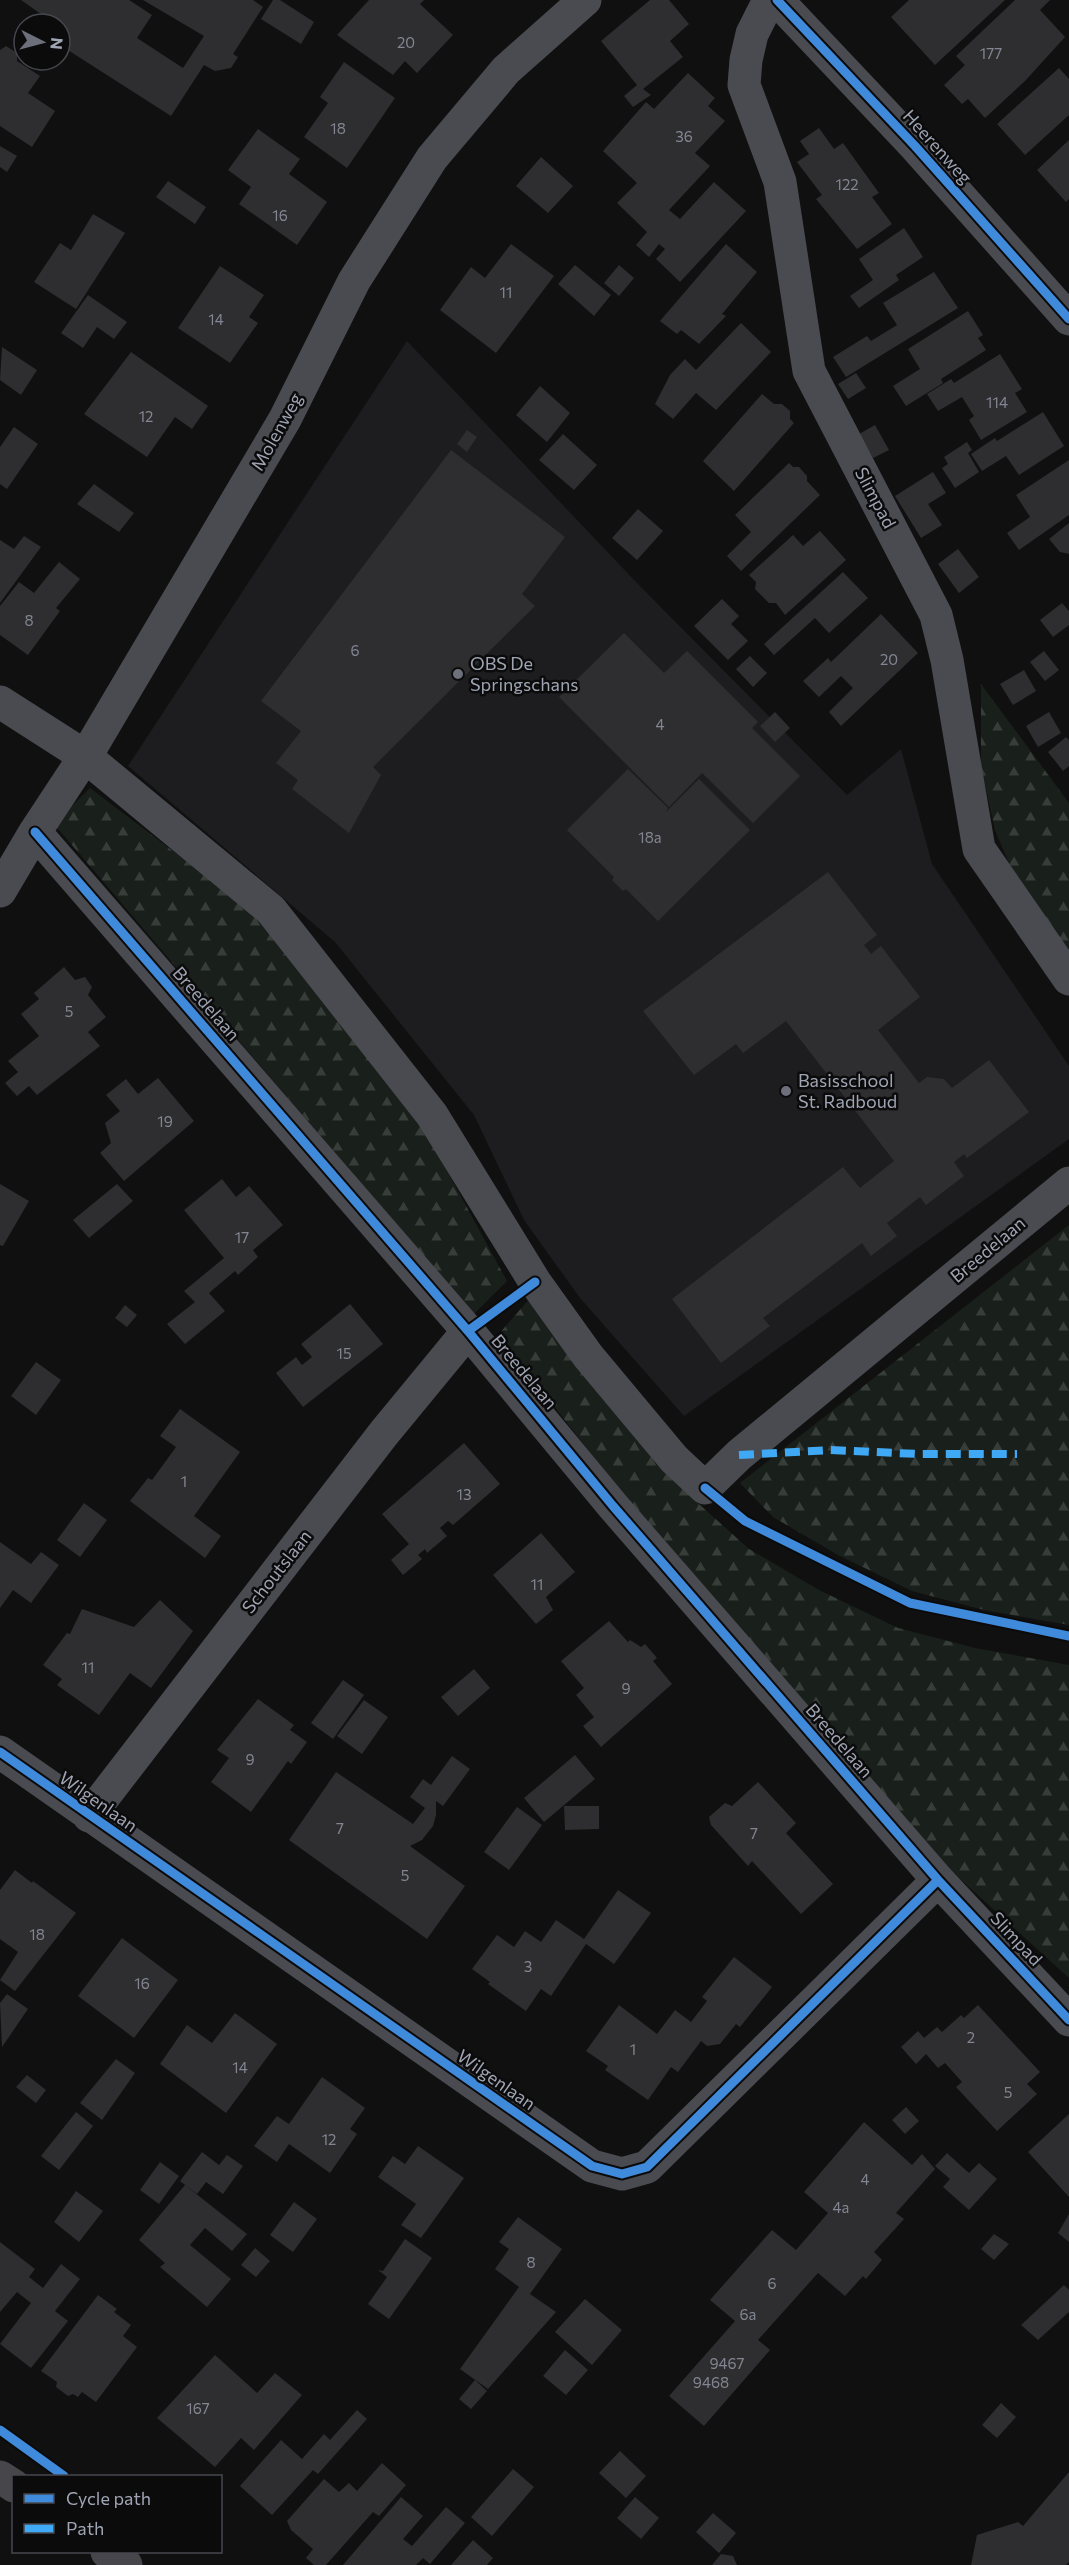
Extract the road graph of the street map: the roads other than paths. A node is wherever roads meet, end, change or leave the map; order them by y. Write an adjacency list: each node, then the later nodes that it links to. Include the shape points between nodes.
1 (585, 0): 6 (street, Molenweg, via 506,70 432,158 354,281 285,419)
2 (769, 0): 9 (street, Slimpad, via 752,34 744,85 780,182 809,371 936,615 979,849)
3 (777, 0): 4 (street, Heerenweg, via 915,146)
4 (1069, 319)
5 (0, 702): 6 (street, Breedelaan)
6 (86, 756): 7 (street, Molenweg); 10 (street, Breedelaan, via 271,910 432,1115 534,1282 588,1356 674,1459 705,1488 739,1455)
7 (35, 832): 8 (street, Molenweg); 11 (street, Breedelaan)
8 (0, 891)
9 (1069, 979)
10 (1069, 1183)
11 (468, 1331): 13 (street, Schoutslaan, via 384,1433); 14 (street, Breedelaan, via 613,1506)
12 (0, 1752): 13 (street, Wilgenlaan)
13 (89, 1816): 14 (street, Wilgenlaan, via 592,2166 622,2174 647,2167)
14 (938, 1880): 15 (street, Slimpad)
15 (1069, 2020)
16 (108, 2553): 17 (main road)
17 (126, 2565)

